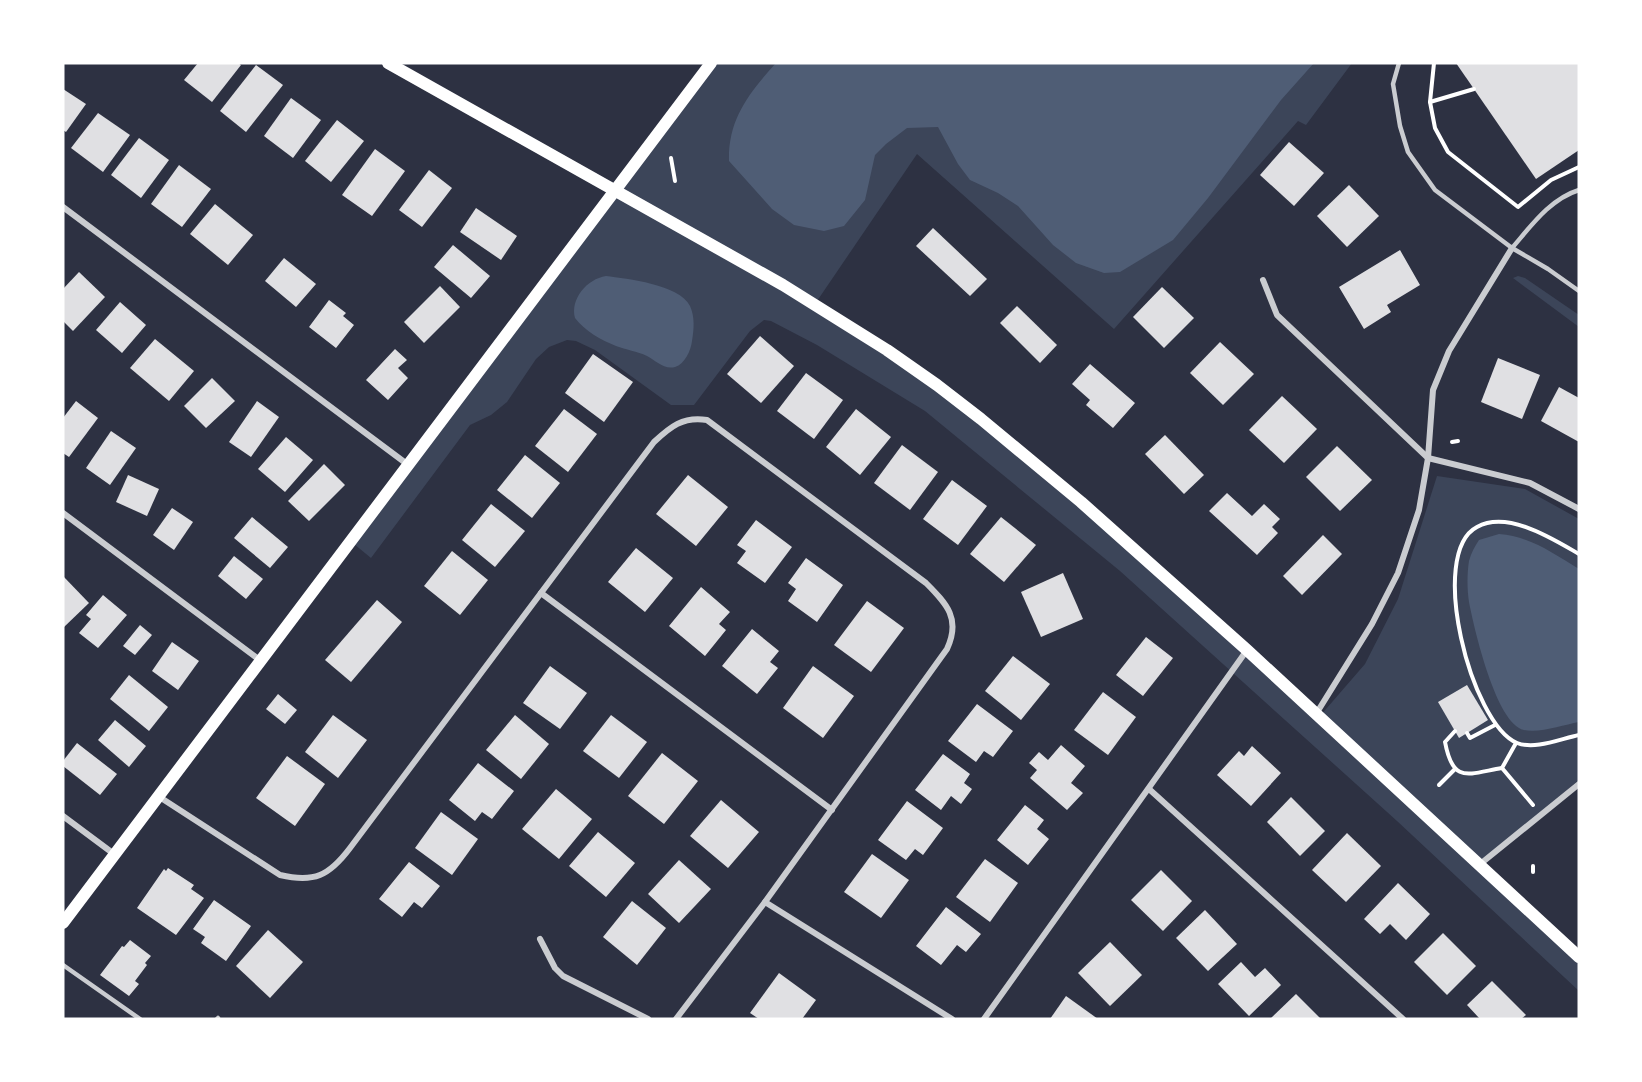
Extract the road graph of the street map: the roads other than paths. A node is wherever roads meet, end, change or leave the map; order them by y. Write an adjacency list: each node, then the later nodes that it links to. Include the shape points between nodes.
1 (388, 63): 4 (main road)
2 (711, 63): 4 (main road)
3 (1399, 63): 7 (lane, via 1393,84 1408,152 1435,190)
4 (614, 190): 11 (main road); 15 (main road, via 783,285 937,385 1081,502)
5 (1579, 190): 7 (lane, via 1565,195 1535,220)
6 (63, 207): 11 (street)
7 (1512, 248): 9 (lane); 10 (street, via 1449,351 1433,390)
8 (1263, 280): 10 (street, via 1277,315)
9 (1579, 291)
10 (1428, 458): 12 (street, via 1530,483); 17 (street, via 1419,510 1398,573 1372,624)
11 (407, 464): 16 (main road)
12 (1579, 509)
13 (63, 513): 16 (street)
14 (541, 593): 20 (street, via 350,848 330,870 315,878 280,874); 21 (street); 21 (street, via 654,442 669,428 697,418 724,430 926,583 943,600 953,620 947,649)
15 (1247, 650): 17 (main road); 19 (street)
16 (261, 661): 20 (main road)
17 (1316, 714): 24 (main road)
18 (1579, 784): 24 (street)
19 (1149, 789): 34 (street); 35 (street)
20 (158, 795): 23 (main road)
21 (832, 810): 25 (street)
22 (63, 816): 23 (street)
23 (114, 854): 26 (main road)
24 (1479, 866): 28 (main road)
25 (765, 902): 32 (street); 33 (street)
26 (63, 923)
27 (540, 939): 31 (street, via 563,976)
28 (1579, 957)
29 (63, 965): 30 (lane)
30 (140, 1019)
31 (648, 1019)
32 (676, 1019)
33 (952, 1019)
34 (984, 1019)
35 (1403, 1019)

